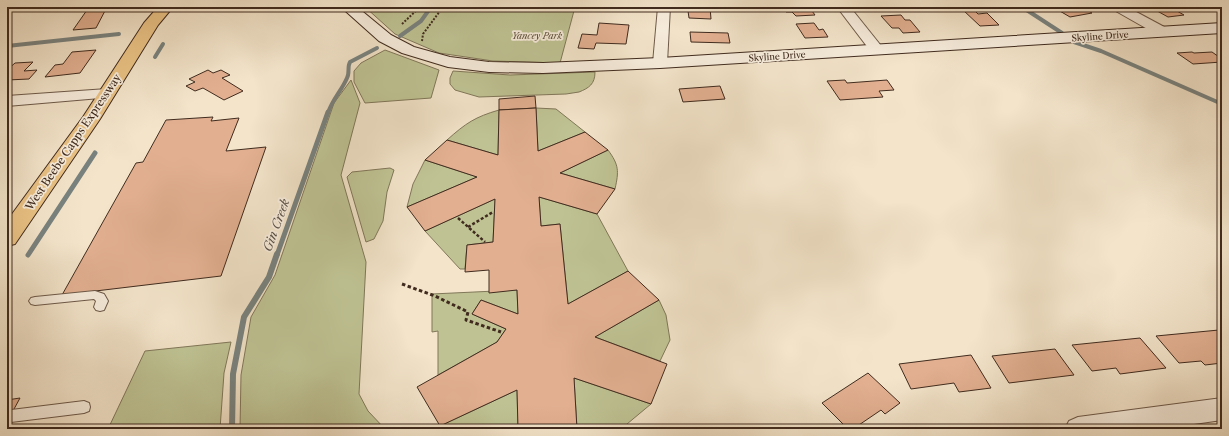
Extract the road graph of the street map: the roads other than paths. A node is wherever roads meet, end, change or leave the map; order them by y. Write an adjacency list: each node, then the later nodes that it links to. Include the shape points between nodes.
1 (166, 7): 10 (main road, West Beebe Capps Expressway, via 134,49)
2 (348, 7): 9 (street, Skyline Drive, via 392,42 408,50 448,62 489,67 543,68)
3 (664, 7): 9 (street)
4 (843, 7): 8 (street)
5 (1118, 7): 7 (street)
6 (1222, 28): 7 (street, Skyline Drive)
7 (1164, 32): 8 (street, Skyline Drive)
8 (877, 50): 9 (street, Skyline Drive)
9 (660, 63)
10 (107, 94): 11 (street); 12 (main road, West Beebe Capps Expressway)
11 (7, 101)
12 (7, 238)
13 (35, 301): 14 (lane, via 95,295 102,301)
14 (100, 307)
15 (84, 407): 17 (lane)
16 (1222, 409): 18 (street)
17 (11, 416)
18 (1078, 429)

